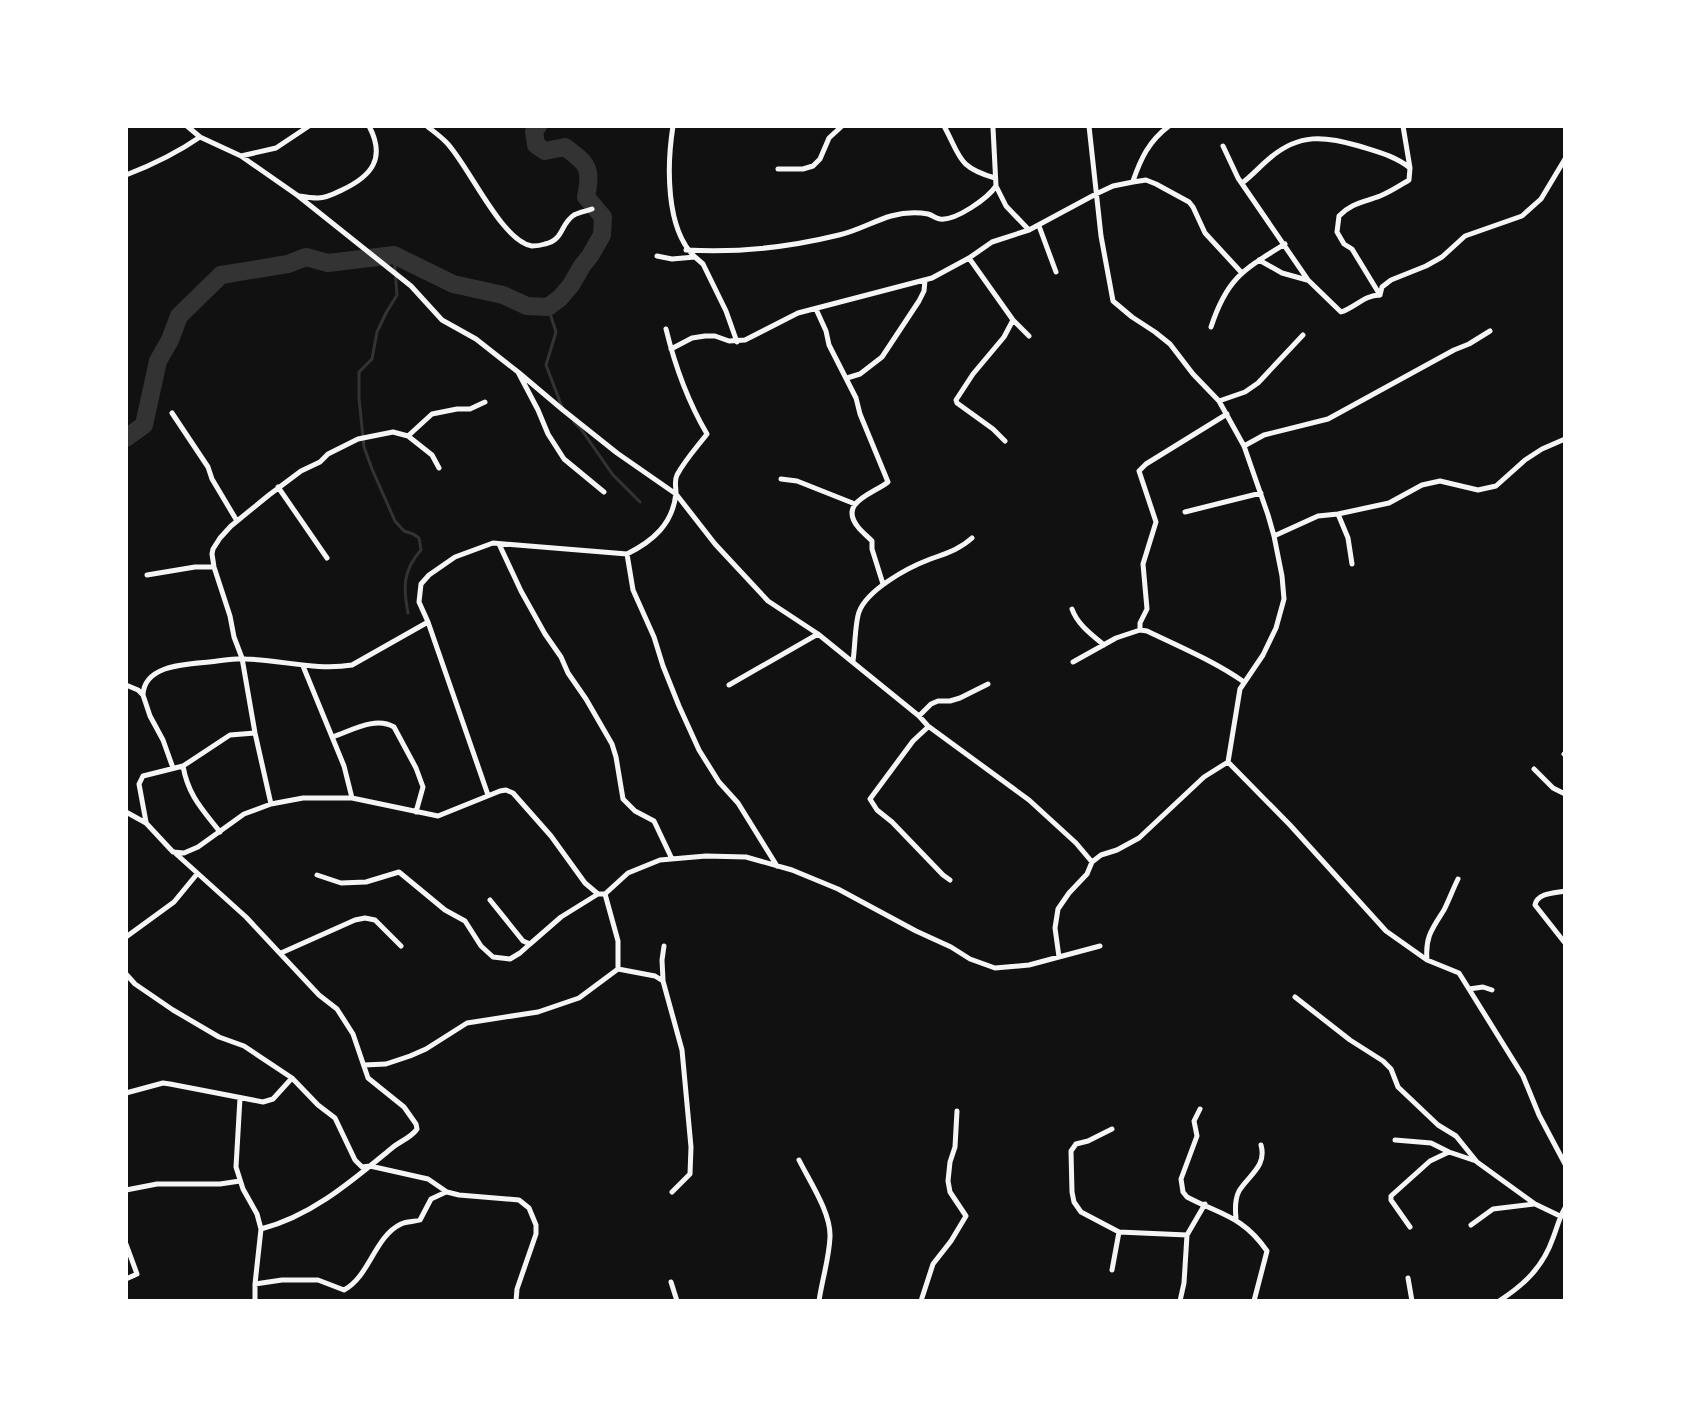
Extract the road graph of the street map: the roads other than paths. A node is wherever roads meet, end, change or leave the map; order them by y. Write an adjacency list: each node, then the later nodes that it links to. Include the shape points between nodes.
1 (187, 126): 12 (street)
2 (309, 126): 14 (street, via 276,148)
3 (369, 126): 24 (street, via 378,148 372,169 327,197)
4 (427, 126): 25 (street, via 446,142 507,228 523,242 550,243 575,214)
5 (673, 126): 29 (street, via 670,191 673,218)
6 (842, 126): 17 (street, via 813,166)
7 (944, 126): 19 (street, via 966,166)
8 (1089, 126): 23 (street)
9 (1169, 126): 20 (street, via 1151,142)
10 (1403, 126): 16 (street)
11 (993, 128): 19 (street)
12 (200, 137): 14 (street); 18 (street)
13 (1223, 146): 21 (street)
14 (241, 156): 24 (street)
15 (1565, 159): 38 (street, via 1541,199 1522,216 1465,236 1442,257 1391,280)
16 (1410, 168): 21 (street, via 1398,158 1333,138 1307,139 1272,156); 38 (street, via 1409,180 1351,205 1339,216 1337,232)
17 (778, 169)
18 (126, 175)
19 (995, 178): 22 (street)
20 (1133, 182): 23 (street); 35 (street, via 1146,180 1189,202 1205,233)
21 (1242, 183): 28 (street)
22 (996, 186): 27 (street); 29 (street, via 950,217 893,216 841,235 793,243 719,252)
23 (1096, 194): 26 (street); 50 (street, via 1113,301 1170,344)
24 (297, 195): 48 (street, via 411,286 442,320)
25 (592, 209)
26 (1039, 226): 27 (street); 34 (street)
27 (1029, 230): 32 (street, via 992,242)
28 (1285, 244): 33 (street); 37 (street)
29 (686, 250): 31 (street)
30 (657, 256): 31 (street)
31 (695, 257): 46 (street, via 703,264)
32 (969, 258): 36 (street); 40 (street)
33 (1259, 260): 35 (street); 37 (street)
34 (1056, 272)
35 (1241, 272): 41 (street, via 1226,291)
36 (925, 280): 39 (street); 49 (street, via 919,301 882,357)
37 (1308, 280): 38 (street, via 1341,312 1369,295)
38 (1380, 295)
39 (816, 309): 46 (street); 49 (street)
40 (1013, 320): 45 (street); 56 (street, via 956,400)
41 (1211, 327)
42 (666, 329): 47 (street)
43 (1490, 331): 57 (street, via 1328,419 1264,435)
44 (1303, 335): 50 (street, via 1258,383)
45 (1029, 336)
46 (737, 342): 47 (street, via 705,336)
47 (671, 349): 63 (street, via 683,389 707,434 675,478)
48 (518, 372): 61 (street, via 564,459); 63 (street)
49 (847, 378): 64 (street, via 888,482)
50 (1219, 401): 53 (street)
51 (485, 402): 54 (street, via 432,414)
52 (172, 413): 67 (street)
53 (1227, 414): 57 (street); 79 (street, via 1139,471 1156,522 1143,564 1147,609)
54 (408, 436): 58 (street, via 432,455); 60 (street, via 393,432 358,439)
55 (1565, 439): 66 (street, via 1525,460 1496,486 1478,490 1440,481 1389,503)
56 (1005, 441)
57 (1244, 446): 62 (street)
58 (439, 468)
59 (781, 479): 64 (street)
60 (278, 487): 67 (street); 72 (street)
61 (604, 492)
62 (1261, 493): 65 (street); 68 (street)
63 (676, 494): 71 (street, via 661,531); 80 (street, via 768,601)
64 (855, 504): 76 (street, via 851,514 872,541)
65 (1185, 512)
66 (1338, 514): 68 (street, via 1318,516); 73 (street)
67 (237, 521): 74 (street, via 213,549)
68 (1274, 536): 86 (street, via 1284,599 1263,655)
69 (972, 538): 76 (street)
70 (499, 544): 71 (street); 78 (street, via 455,557 429,575 421,584 419,602); 108 (street, via 545,634 612,744 623,799 654,821)
71 (627, 554): 110 (street, via 633,590 699,750)
72 (327, 558)
73 (1352, 564)
74 (214, 567): 75 (street); 82 (street)
75 (147, 575)
76 (883, 584): 83 (street, via 859,611)
77 (1072, 609): 81 (street)
78 (428, 622): 85 (street, via 352,665); 100 (street)
79 (1140, 630): 81 (street); 86 (street, via 1193,651)
80 (818, 634): 83 (street); 89 (street)
81 (1104, 645): 84 (street)
82 (242, 658): 85 (street); 90 (street, via 164,669 146,683); 93 (street)
83 (853, 662): 91 (street)
84 (1073, 662)
85 (303, 666): 94 (street)
86 (1244, 682): 95 (street)
87 (988, 684): 91 (street, via 931,704)
88 (126, 685): 90 (street)
89 (729, 685)
90 (143, 695): 97 (street)
91 (919, 716): 92 (street)
92 (928, 726): 109 (street, via 1029,800); 114 (street, via 870,799)
93 (255, 733): 96 (street, via 230,735); 102 (street)
94 (332, 737): 101 (street); 104 (street, via 376,722 394,727 423,787)
95 (1228, 762): 109 (street, via 1204,777 1139,838); 126 (street, via 1386,931)
96 (183, 766): 97 (street); 106 (street, via 191,793)
97 (173, 768): 105 (street, via 140,779)
98 (1534, 769): 99 (street)
99 (1565, 794)
100 (488, 795): 104 (street, via 438,816); 116 (street, via 513,793 585,883)
101 (352, 798): 102 (street); 104 (street)
102 (271, 804): 106 (street, via 244,814)
103 (126, 812): 105 (street)
104 (416, 812)
105 (146, 823): 107 (street)
106 (220, 832): 107 (street, via 192,850)
107 (173, 852): 111 (street)
108 (672, 859): 110 (street, via 746,857); 116 (street, via 628,873)
109 (1092, 862): 125 (street, via 1058,909)
110 (777, 866): 125 (street, via 838,889 995,968)
111 (197, 874): 118 (street, via 174,902); 124 (street)
112 (317, 875): 120 (street, via 341,883 399,872 461,918 493,957 510,959)
113 (1458, 879): 126 (street, via 1426,944)
114 (950, 880)
115 (1565, 891): 119 (street, via 1539,897 1535,905)
116 (602, 894): 120 (street, via 561,917); 127 (street, via 618,941)
117 (490, 900): 120 (street)
118 (126, 937)
119 (1565, 943)
120 (530, 944)
121 (401, 946): 124 (street, via 375,920 365,918)
122 (664, 946): 129 (street)
123 (1100, 946): 125 (street)
124 (281, 953): 135 (street, via 337,1009)
125 (1059, 957)
126 (1427, 960): 132 (street, via 1459,973)
127 (618, 969): 129 (street); 135 (street, via 559,1006 467,1023 418,1053)
128 (126, 974): 130 (street)
129 (663, 981): 152 (street, via 682,1050 691,1147 690,1174)
130 (135, 984): 131 (street); 136 (street)
131 (126, 989)
132 (1469, 989): 133 (street); 147 (street, via 1523,1076)
133 (1492, 990)
134 (1295, 997): 146 (street, via 1383,1061 1398,1087 1456,1136)
135 (364, 1065): 148 (street, via 368,1078 404,1107 417,1129)
136 (292, 1078): 138 (street, via 269,1102); 148 (street, via 335,1118 358,1164)
137 (126, 1093): 138 (street, via 163,1083)
138 (240, 1098): 149 (street)
139 (1200, 1109): 153 (street, via 1194,1121 1197,1136 1181,1179 1187,1197)
140 (957, 1111): 173 (street, via 948,1181 966,1216 933,1264)
141 (1112, 1129): 161 (street, via 1071,1151 1072,1192 1081,1212)
142 (1395, 1140): 144 (street, via 1431,1143)
143 (1261, 1145): 157 (street, via 1260,1165 1237,1194)
144 (1449, 1152): 146 (street); 159 (street, via 1430,1161 1391,1196)
145 (799, 1160): 172 (street, via 830,1230)
146 (1477, 1162): 154 (street)
147 (1565, 1164)
148 (370, 1166): 151 (street, via 428,1179); 160 (street, via 293,1219)
149 (240, 1181): 150 (street); 160 (street)
150 (126, 1190)
151 (447, 1192): 168 (street, via 431,1199 420,1220 399,1225 362,1275 344,1290 318,1280); 170 (street, via 519,1200 529,1208 536,1234)
152 (672, 1192)
153 (1205, 1204): 157 (street); 162 (street)
154 (1535, 1204): 156 (street); 158 (street, via 1493,1209)
155 (1565, 1208): 156 (street)
156 (1560, 1216): 177 (street, via 1539,1266 1520,1288)
157 (1236, 1219): 175 (street, via 1267,1251)
158 (1471, 1225)
159 (1410, 1227)
160 (261, 1229): 168 (street)
161 (1119, 1232): 162 (street); 164 (street)
162 (1187, 1235): 174 (street)
163 (126, 1244): 166 (street, via 137,1274)
164 (1112, 1270)
165 (1408, 1278): 176 (street)
166 (126, 1279)
167 (671, 1282): 171 (street)
168 (255, 1284): 169 (street)
169 (255, 1301)
170 (516, 1301)
171 (677, 1301)
172 (819, 1301)
173 (921, 1301)
174 (1180, 1301)
175 (1254, 1301)
176 (1412, 1301)
177 (1499, 1301)

